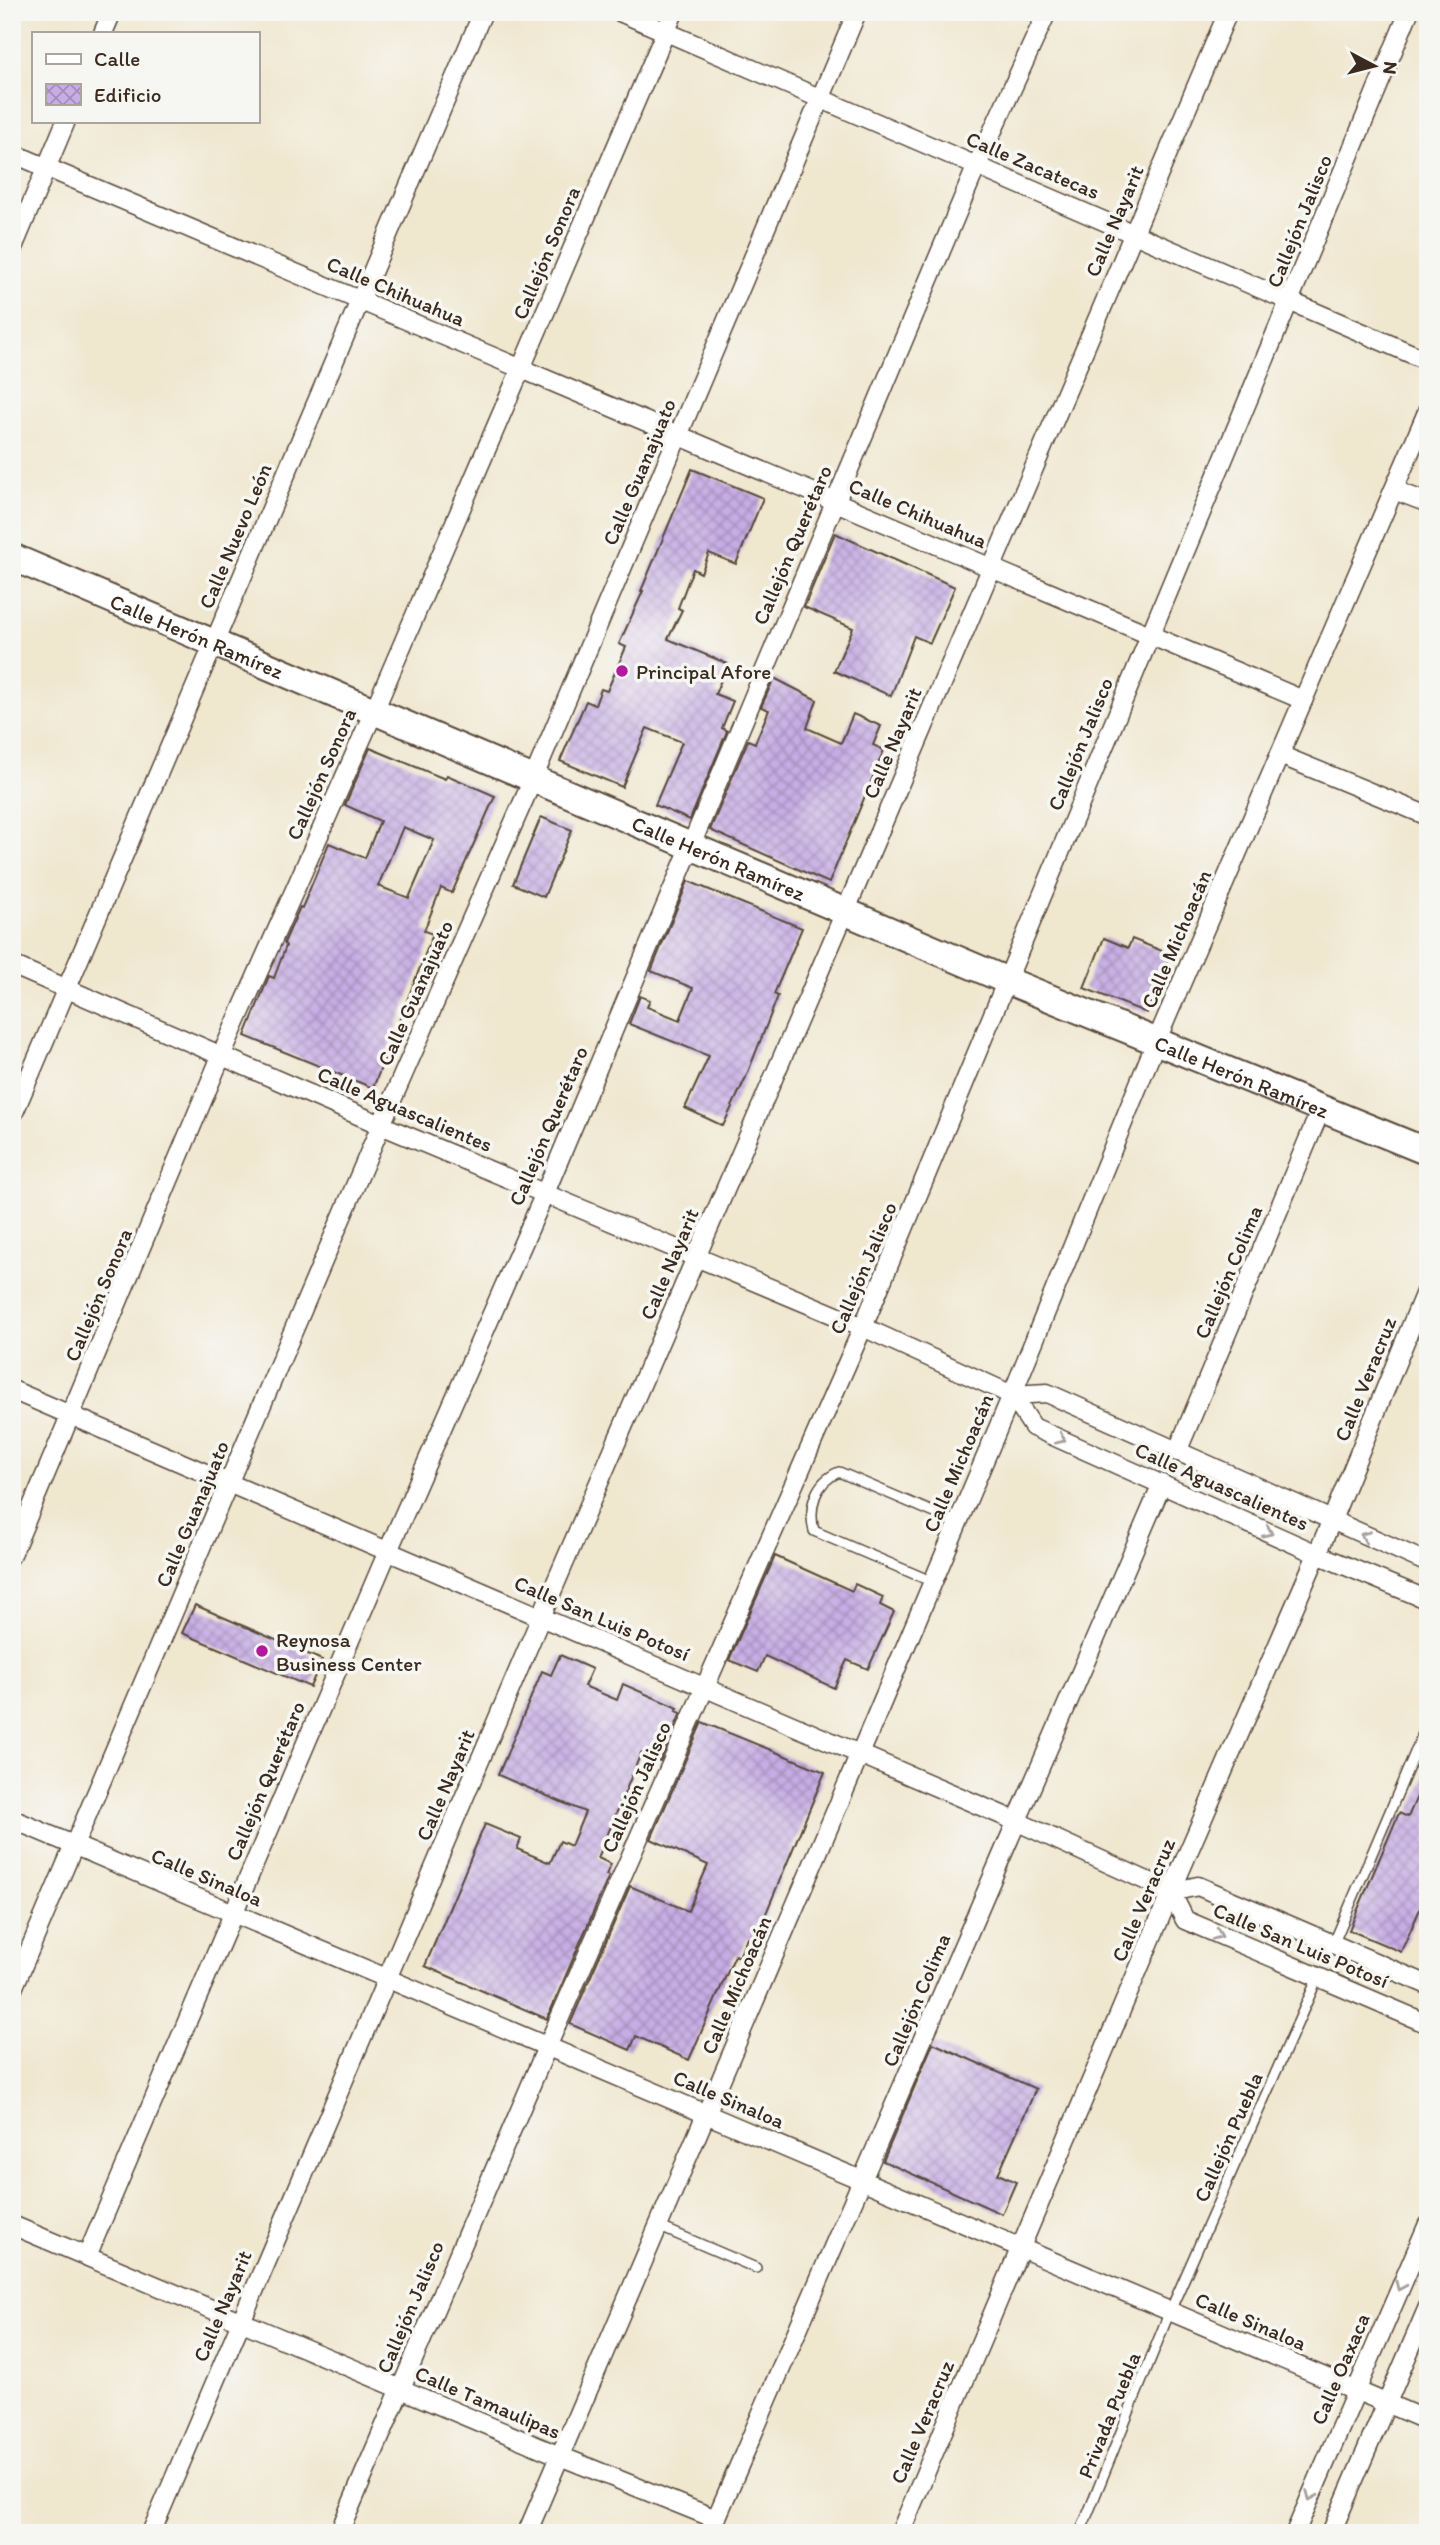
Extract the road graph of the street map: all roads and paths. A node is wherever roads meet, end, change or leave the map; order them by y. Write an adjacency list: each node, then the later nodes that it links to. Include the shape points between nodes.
1 (112, 12): 9 (street)
2 (483, 12): 19 (street, Calle Nuevo León)
3 (620, 12): 10 (street, Calle Zacatecas)
4 (674, 12): 10 (street, Callejón Sonora)
5 (857, 12): 11 (street, Calle Guanajuato)
6 (1047, 12): 14 (street, Callejón Querétaro)
7 (1227, 12): 16 (street, Calle Nayarit)
8 (1409, 12): 18 (street, Callejón Jalisco)
9 (103, 32)
10 (666, 32): 11 (street, Calle Zacatecas); 21 (street, Callejón Sonora)
11 (821, 98): 14 (street, Calle Zacatecas); 23 (street, Calle Guanajuato)
12 (66, 122): 15 (street)
13 (12, 153): 15 (street, Calle Chihuahua)
14 (977, 166): 16 (street, Calle Zacatecas); 25 (street, Callejón Querétaro)
15 (47, 167): 17 (street); 19 (street, Calle Chihuahua)
16 (1134, 233): 18 (street, Calle Zacatecas); 28 (street, Calle Nayarit)
17 (12, 250)
18 (1291, 300): 20 (street, Calle Zacatecas); 29 (street, Callejón Jalisco)
19 (360, 301): 21 (street, Calle Chihuahua); 30 (street, Calle Nuevo León)
20 (1428, 361)
21 (522, 370): 23 (street, Calle Chihuahua); 32 (street, Callejón Sonora)
22 (1428, 410): 24 (street, Calle Michoacán)
23 (678, 437): 25 (street, Calle Chihuahua); 34 (street, Calle Guanajuato)
24 (1394, 490): 26 (street); 31 (street, Calle Michoacán)
25 (834, 502): 28 (street, Calle Chihuahua); 36 (street, Callejón Querétaro)
26 (1428, 503)
27 (12, 557): 30 (street, Calle Herón Ramírez)
28 (991, 569): 29 (street, Calle Chihuahua); 37 (street, Calle Nayarit)
29 (1149, 635): 31 (street, Calle Chihuahua); 39 (street, Callejón Jalisco)
30 (214, 643): 32 (street, Calle Herón Ramírez); 40 (street, Calle Nuevo León)
31 (1303, 700): 33 (street, Calle Michoacán)
32 (374, 711): 34 (street, Calle Herón Ramírez); 42 (street, Callejón Sonora)
33 (1280, 755): 35 (street); 41 (street, Calle Michoacán)
34 (534, 779): 36 (street, Calle Herón Ramírez); 45 (street, Calle Guanajuato)
35 (1428, 816)
36 (690, 846): 37 (street, Calle Herón Ramírez); 47 (street, Callejón Querétaro)
37 (845, 912): 39 (street, Calle Herón Ramírez); 48 (street, Calle Nayarit)
38 (12, 965): 40 (street, Calle Aguascalientes)
39 (1008, 981): 41 (street, Calle Herón Ramírez); 50 (street, Callejón Jalisco)
40 (67, 989): 42 (street, Calle Aguascalientes); 44 (street, Calle Nuevo León)
41 (1156, 1042): 43 (street, Calle Herón Ramírez); 52 (street, Calle Michoacán)
42 (222, 1054): 45 (street, Calle Aguascalientes); 53 (street, Callejón Sonora)
43 (1321, 1109): 46 (street, Calle Herón Ramírez); 54 (street, Callejón Colima)
44 (12, 1117)
45 (381, 1125): 47 (street, Calle Aguascalientes); 55 (street, Calle Guanajuato)
46 (1428, 1152)
47 (545, 1192): 48 (street, Calle Aguascalientes); 59 (street, Callejón Querétaro)
48 (697, 1257): 50 (street, Calle Aguascalientes); 65 (street, Calle Nayarit)
49 (1428, 1286): 57 (street, Calle Veracruz)
50 (863, 1327): 52 (street, Calle Aguascalientes); 66 (street, Callejón Jalisco)
51 (12, 1390): 53 (street, Calle San Luis Potosí)
52 (1012, 1395): 54 (street, Calle Aguascalientes, via 1046,1393); 56 (street, Calle Aguascalientes, one-way to 56, via 1033,1426); 58 (street, Calle Michoacán)
53 (72, 1416): 55 (street, Calle San Luis Potosí); 60 (street, Callejón Sonora)
54 (1177, 1452): 57 (street, Calle Aguascalientes)
55 (230, 1483): 59 (street, Calle San Luis Potosí); 71 (street, Calle Guanajuato)
56 (1162, 1484): 61 (street, Calle Aguascalientes, one-way to 61); 70 (street, Callejón Colima)
57 (1331, 1522): 61 (street, Calle Veracruz); 62 (street, Calle Aguascalientes, one-way to 57)
58 (958, 1523): 63 (street, Calle Michoacán); 63 (lane, via 839,1472 827,1477 814,1497 810,1516 814,1531)
59 (388, 1551): 65 (street, Calle San Luis Potosí); 73 (street, Callejón Querétaro)
60 (12, 1554)
61 (1317, 1554): 64 (street, Calle Aguascalientes); 72 (street, Calle Veracruz)
62 (1428, 1563)
63 (933, 1582): 68 (street, Calle Michoacán)
64 (1428, 1600)
65 (541, 1617): 66 (street, Calle San Luis Potosí); 76 (street, Calle Nayarit)
66 (704, 1687): 68 (street, Calle San Luis Potosí); 80 (street, Callejón Jalisco)
67 (1428, 1722): 74 (lane)
68 (860, 1754): 70 (street, Calle San Luis Potosí); 81 (street, Calle Michoacán)
69 (12, 1819): 71 (street, Calle Sinaloa)
70 (1018, 1822): 72 (street, Calle San Luis Potosí); 82 (street, Callejón Colima)
71 (74, 1846): 73 (street, Calle Sinaloa); 78 (street, Calle Guanajuato)
72 (1171, 1892): 74 (street, Calle San Luis Potosí, via 1198,1886); 75 (street, Calle San Luis Potosí, one-way to 75, via 1185,1920); 86 (street, Calle Veracruz)
73 (233, 1913): 76 (street, Calle Sinaloa); 87 (street, Callejón Querétaro)
74 (1333, 1945): 77 (street, Calle San Luis Potosí)
75 (1318, 1977): 79 (street, Calle San Luis Potosí); 90 (lane, Callejón Puebla)
76 (387, 1979): 80 (street, Calle Sinaloa); 91 (street, Calle Nayarit)
77 (1428, 1985)
78 (12, 1991)
79 (1428, 2024)
80 (547, 2047): 81 (street, Calle Sinaloa); 92 (street, Callejón Jalisco)
81 (705, 2114): 82 (street, Calle Sinaloa); 85 (street, Calle Michoacán)
82 (863, 2181): 86 (street, Calle Sinaloa); 97 (street, Callejón Colima)
83 (1428, 2224): 93 (street, Calle Oaxaca, one-way to 93)
84 (12, 2225): 87 (street, Calle Tamaulipas)
85 (658, 2226): 88 (lane); 96 (street, Calle Michoacán)
86 (1020, 2248): 90 (street, Calle Sinaloa); 101 (street, Calle Veracruz)
87 (86, 2256): 91 (street, Calle Tamaulipas)
88 (755, 2268)
89 (1428, 2307): 94 (street)
90 (1170, 2311): 93 (street, Calle Sinaloa); 102 (lane, Privada Puebla)
91 (240, 2321): 92 (street, Calle Tamaulipas); 98 (street, Calle Nayarit)
92 (400, 2389): 96 (street, Calle Tamaulipas); 99 (street, Callejón Jalisco)
93 (1356, 2390): 94 (street, Calle Sinaloa); 103 (street, Calle Oaxaca, one-way to 103)
94 (1387, 2403): 95 (street, Calle Sinaloa); 104 (street)
95 (1428, 2421)
96 (559, 2456): 97 (street, Calle Tamaulipas); 100 (street, Calle Michoacán)
97 (713, 2526)
98 (151, 2533)
99 (339, 2533)
100 (527, 2533)
101 (900, 2533)
102 (1080, 2533)
103 (1296, 2533)
104 (1331, 2533)

